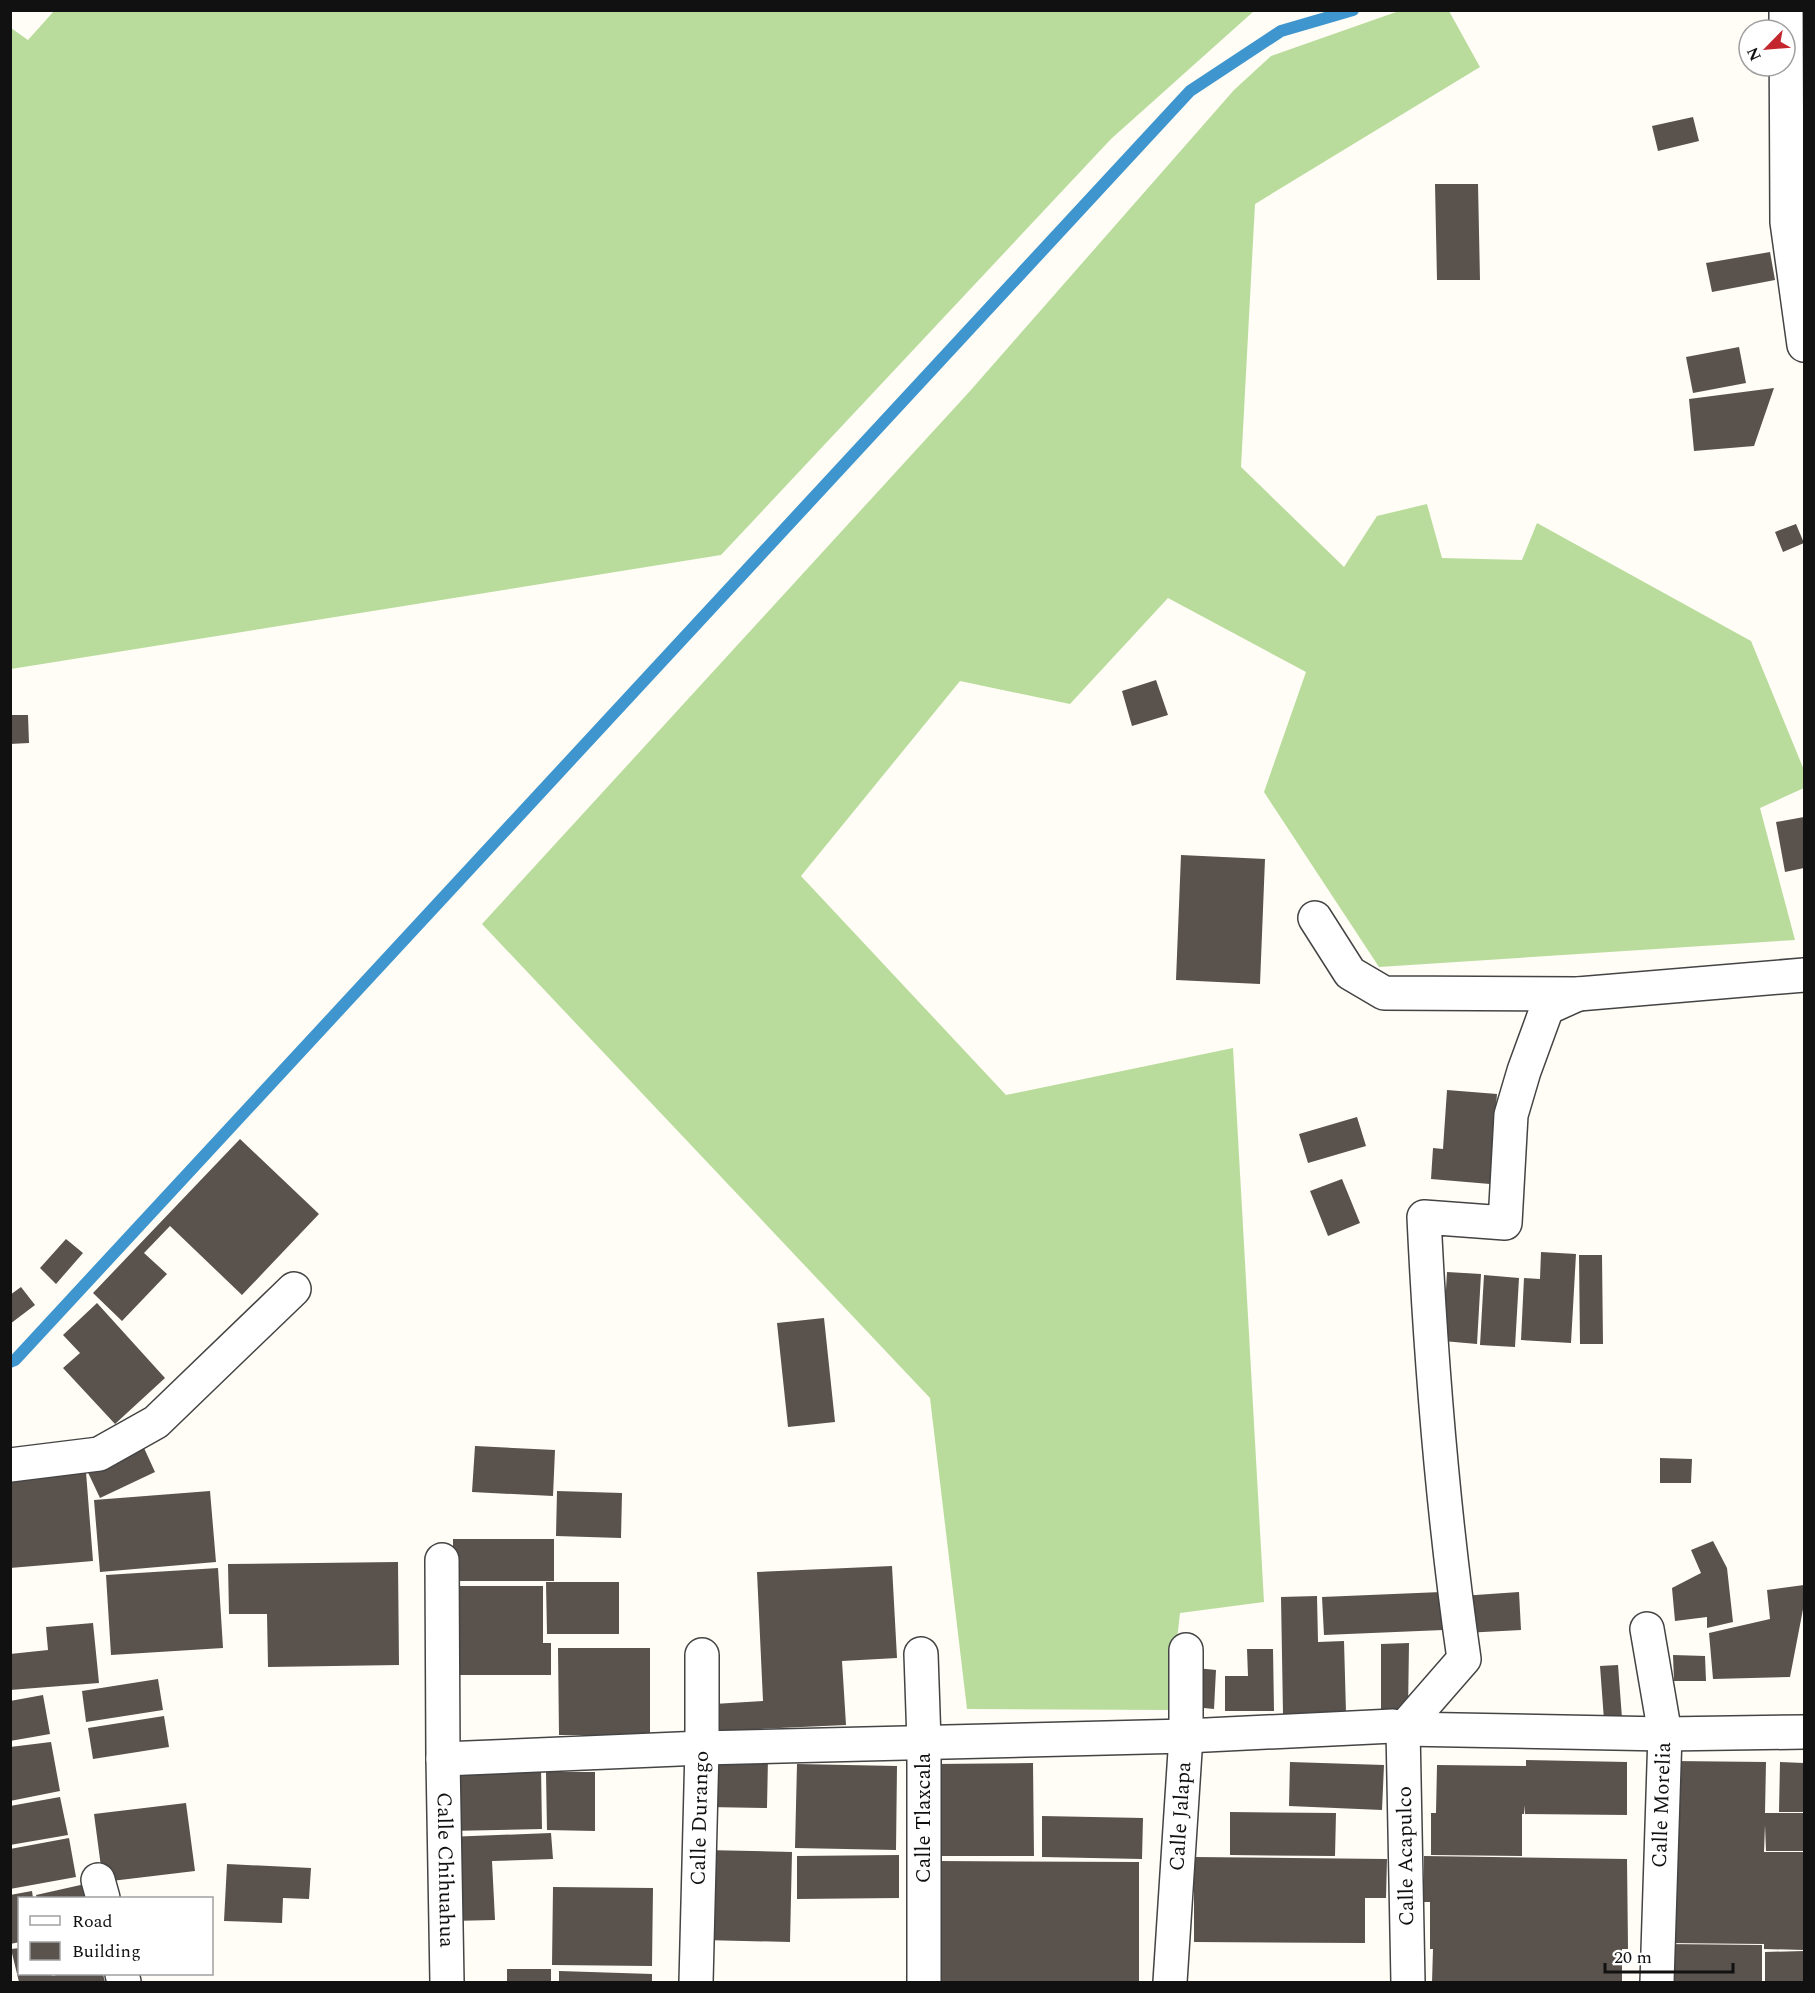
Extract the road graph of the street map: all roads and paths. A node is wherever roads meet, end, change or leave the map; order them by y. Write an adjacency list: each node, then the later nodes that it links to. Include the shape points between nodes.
1 (1786, 10): 2 (street, via 1787,222)
2 (1804, 345)
3 (1315, 918): 5 (street, via 1350,973 1384,993)
4 (1804, 975): 5 (street)
5 (1578, 994): 13 (street, via 1547,1008 1524,1071 1511,1115 1505,1222 1424,1217 1429,1330 1464,1659)
6 (294, 1289): 7 (street, via 156,1422 99,1454)
7 (10, 1465)
8 (442, 1560): 19 (street, Calle Chihuahua)
9 (1647, 1629): 15 (street, Calle Morelia)
10 (1186, 1650): 16 (street, Calle Jalapa)
11 (921, 1654): 17 (street, Calle Tlaxcala)
12 (702, 1655): 18 (street, Calle Durango)
13 (1403, 1729): 15 (street); 16 (street, via 1393,1726); 24 (street, Calle Acapulco)
14 (1804, 1732): 15 (street)
15 (1665, 1734): 25 (street, Calle Morelia)
16 (1186, 1736): 17 (street); 23 (street, Calle Jalapa)
17 (924, 1742): 18 (street); 22 (street, Calle Tlaxcala)
18 (702, 1748): 19 (street); 21 (street, Calle Durango)
19 (442, 1760): 20 (street, Calle Chihuahua)
20 (447, 1983)
21 (696, 1983)
22 (924, 1983)
23 (1170, 1983)
24 (1408, 1983)
25 (1657, 1983)

